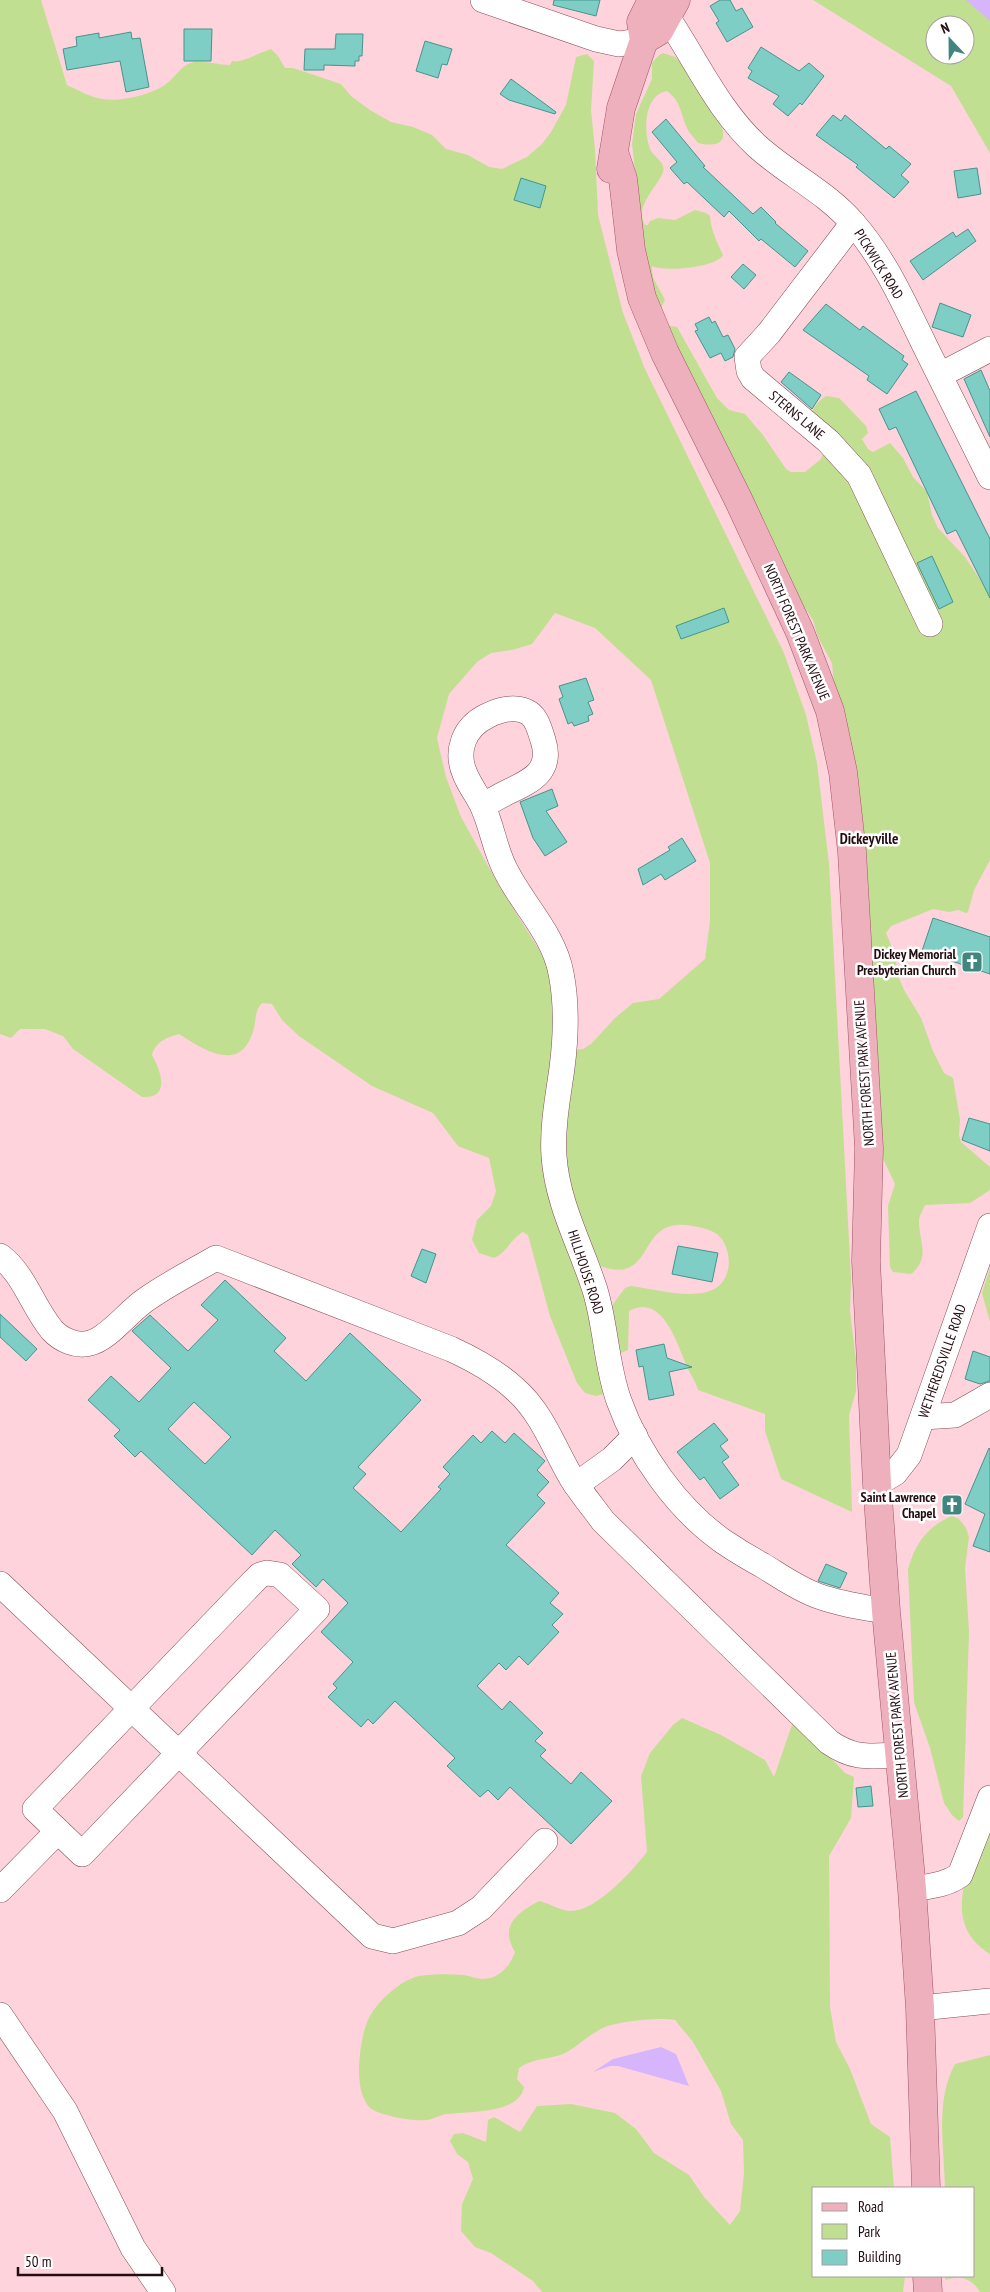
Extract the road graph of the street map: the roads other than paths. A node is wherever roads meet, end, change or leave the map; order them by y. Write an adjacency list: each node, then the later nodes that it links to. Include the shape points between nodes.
1 (483, 0): 3 (street, via 596,39 619,44)
2 (665, 6): 3 (main road, via 659,31); 4 (street, PICKWICK ROAD, via 722,104 742,130 759,148 831,202)
3 (644, 40): 15 (main road, NORTH FOREST PARK AVENUE, via 621,108 608,186 610,232 624,297 641,343 791,653 810,706 825,766 834,834 850,1139 866,1262)
4 (853, 223): 6 (street, PICKWICK ROAD, via 901,296); 8 (street, STERNS LANE, via 747,357 747,364 753,378 828,441 859,475)
5 (990, 349): 6 (street)
6 (940, 375): 7 (street, PICKWICK ROAD)
7 (990, 477)
8 (930, 624)
9 (483, 807): 14 (street, HILLHOUSE ROAD, via 499,859 550,943 561,972 565,1027 553,1136 556,1174 596,1293 618,1399)
10 (990, 1226): 13 (street, WETHEREDSVILLE ROAD)
11 (0, 1256): 16 (street, via 10,1263 54,1332 81,1345 92,1343 142,1302 216,1258 452,1349 480,1362 518,1391 545,1427)
12 (990, 1395): 13 (street, via 955,1415)
13 (922, 1417): 15 (street, WETHEREDSVILLE ROAD, via 909,1455 895,1473)
14 (635, 1436): 16 (street, via 612,1459); 18 (street, HILLHOUSE ROAD, via 674,1495 723,1542 814,1595)
15 (876, 1484): 18 (main road, NORTH FOREST PARK AVENUE)
16 (576, 1485): 21 (street, via 603,1520 829,1742 856,1756)
17 (0, 1584): 19 (street)
18 (886, 1611): 21 (main road, NORTH FOREST PARK AVENUE)
19 (132, 1708): 20 (street); 20 (street, via 260,1575 280,1574 317,1609); 23 (street, via 35,1809)
20 (180, 1753): 23 (street, via 82,1854); 24 (street, via 372,1936 382,1939 402,1939 469,1917)
21 (900, 1755): 25 (main road, NORTH FOREST PARK AVENUE)
22 (990, 1798): 25 (street, via 960,1875 941,1884)
23 (58, 1831): 26 (street)
24 (545, 1841)
25 (912, 1889): 28 (main road, NORTH FOREST PARK AVENUE)
26 (0, 1890)
27 (990, 2001): 28 (street)
28 (920, 2008): 30 (main road, NORTH FOREST PARK AVENUE)
29 (0, 2015): 32 (street, via 65,2111 133,2248)
30 (926, 2187)
31 (927, 2277): 33 (main road)
32 (163, 2292)
33 (928, 2292)

